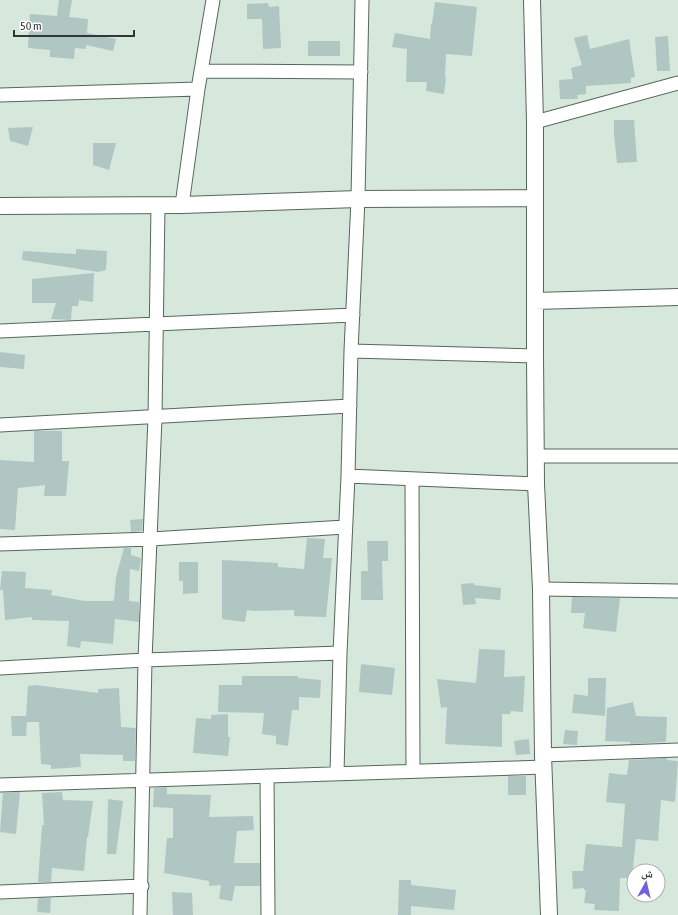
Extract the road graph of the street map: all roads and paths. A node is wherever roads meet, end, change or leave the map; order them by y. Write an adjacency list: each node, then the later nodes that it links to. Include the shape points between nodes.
1 (213, 0): 4 (street)
2 (362, 0): 5 (street)
3 (532, 0): 9 (street)
4 (202, 70): 5 (street); 7 (street)
5 (361, 72): 11 (street)
6 (678, 83): 9 (street)
7 (198, 89): 8 (street); 13 (street)
8 (0, 94)
9 (535, 122): 10 (street)
10 (535, 198): 11 (street); 16 (street)
11 (358, 199): 13 (street); 17 (street)
12 (158, 205): 13 (street); 14 (street); 18 (street)
13 (182, 205)
14 (0, 206)
15 (678, 297): 16 (street)
16 (535, 301): 21 (street)
17 (353, 315): 18 (street); 20 (street)
18 (157, 324): 19 (street); 23 (street)
19 (0, 330)
20 (351, 351): 21 (street); 22 (street)
21 (535, 356): 25 (street)
22 (350, 406): 23 (street); 27 (street)
23 (155, 418): 24 (street); 31 (street)
24 (0, 425)
25 (536, 456): 26 (street); 29 (street)
26 (678, 456)
27 (348, 476): 28 (street); 30 (street)
28 (412, 479): 29 (street); 40 (street)
29 (536, 484): 33 (street)
30 (345, 527): 31 (street); 35 (street)
31 (151, 539): 32 (street); 36 (street)
32 (0, 544)
33 (541, 589): 34 (street); 39 (street)
34 (678, 591)
35 (340, 653): 36 (street); 41 (street)
36 (145, 660): 37 (street); 43 (street)
37 (0, 668)
38 (678, 750): 39 (street)
39 (543, 761): 40 (street); 49 (street)
40 (413, 770): 41 (street)
41 (337, 773): 42 (street)
42 (267, 776): 43 (street); 48 (street)
43 (144, 780): 44 (street); 45 (street)
44 (0, 784)
45 (142, 886): 46 (street); 47 (street)
46 (0, 892)
47 (140, 915)
48 (268, 915)
49 (549, 915)

